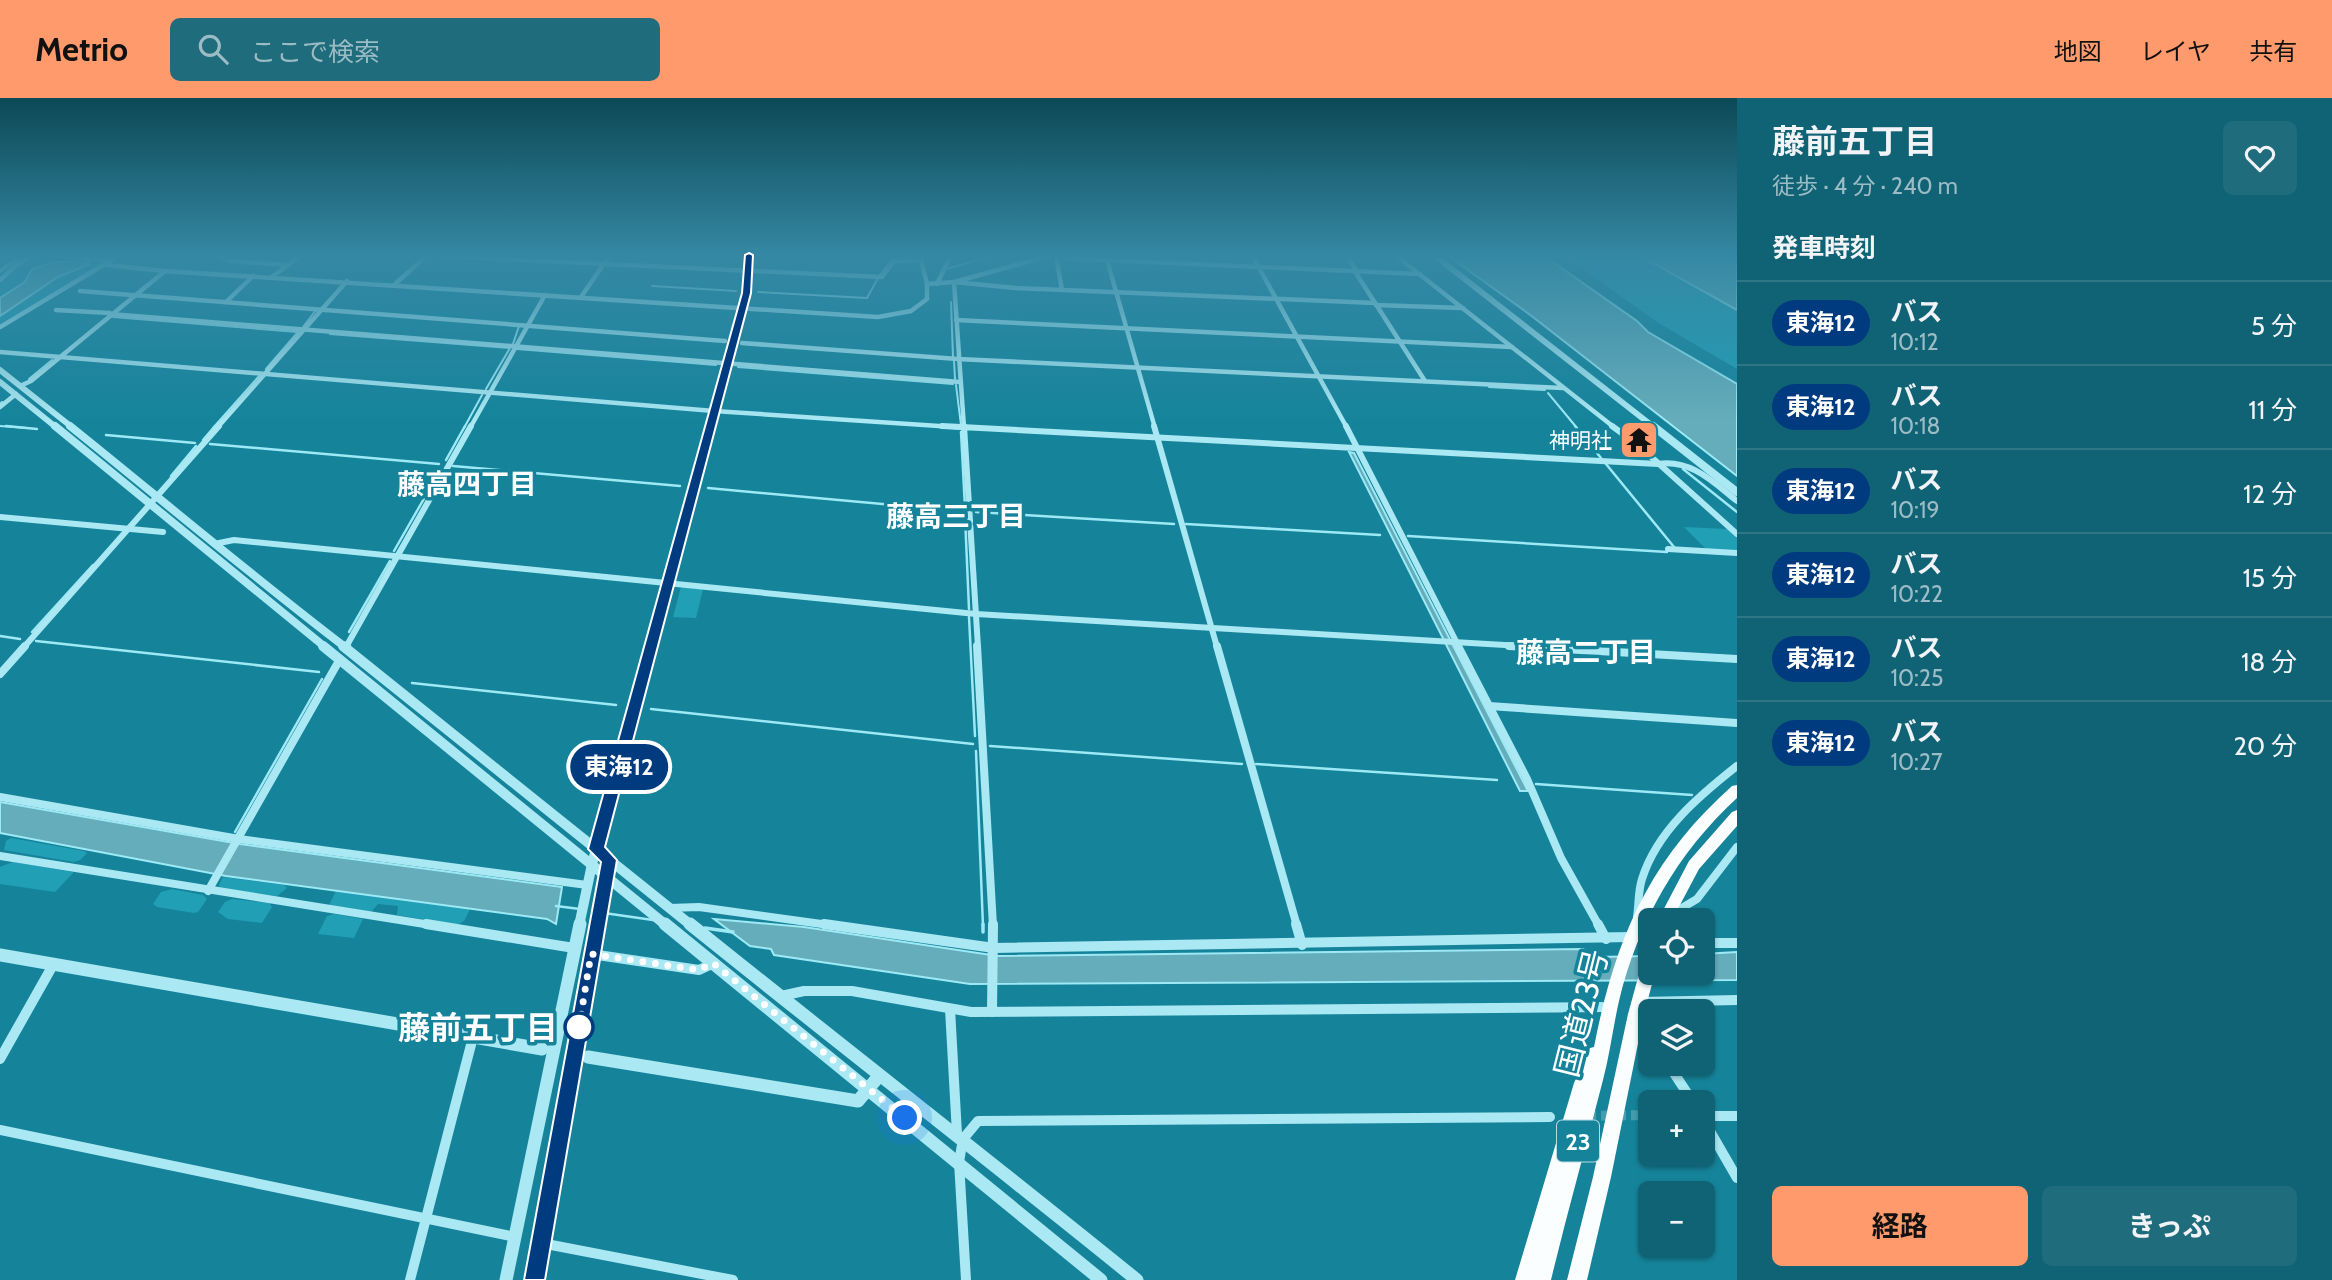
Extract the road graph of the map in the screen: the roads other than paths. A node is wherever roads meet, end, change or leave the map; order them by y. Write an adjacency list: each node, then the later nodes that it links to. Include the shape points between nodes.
1 (29, 310): 19 (street)
2 (58, 310): 16 (street)
3 (114, 310): 16 (street)
4 (321, 310): 21 (street)
5 (337, 310): 18 (street)
6 (536, 310): 18 (street)
7 (742, 310): 31 (street)
8 (767, 310): 9 (street, via 890,316)
9 (912, 310)
10 (955, 310): 17 (street)
11 (1122, 310): 20 (street)
12 (1281, 310): 22 (street)
13 (1379, 310): 24 (street)
14 (1467, 310): 27 (street)
15 (1505, 310): 49 (street)
16 (110, 314): 21 (street); 29 (street)
17 (956, 320): 20 (street); 30 (street)
18 (528, 325): 23 (street); 26 (street)
19 (0, 327)
20 (1127, 328): 22 (street); 32 (street)
21 (303, 330): 26 (street); 34 (street)
22 (1299, 336): 24 (street); 35 (street)
23 (725, 341)
24 (1399, 341): 27 (street); 36 (street)
25 (741, 343): 30 (street)
26 (515, 347): 31 (street); 40 (street)
27 (1512, 347): 39 (street)
28 (0, 352): 29 (street)
29 (59, 356): 34 (street); 41 (street)
30 (958, 359): 32 (street); 38 (street)
31 (728, 364): 38 (street); 44 (street)
32 (1138, 368): 35 (street); 46 (street)
33 (0, 370): 41 (street)
34 (266, 374): 40 (street); 50 (street)
35 (1320, 376): 36 (street); 47 (street)
36 (1425, 381): 39 (street)
37 (0, 382): 41 (street)
38 (960, 382): 45 (street)
39 (1563, 388): 48 (street)
40 (489, 393): 44 (street); 59 (street)
41 (15, 394): 42 (street); 43 (street); 50 (street)
42 (0, 396)
43 (0, 407)
44 (714, 411): 45 (street); 60 (street)
45 (965, 428): 46 (street); 61 (street)
46 (1157, 439): 47 (street); 62 (street)
47 (1356, 449): 48 (street); 63 (street)
48 (1658, 464): 51 (street, via 1687,466); 55 (street)
49 (1737, 492)
50 (154, 501): 53 (street); 56 (street); 65 (street)
51 (1737, 501)
52 (0, 517): 53 (street)
53 (128, 530): 54 (street); 67 (street)
54 (163, 532)
55 (1737, 534)
56 (214, 544): 59 (street, via 234,540); 64 (street)
57 (1668, 549): 58 (street)
58 (1737, 553)
59 (398, 556): 60 (street); 64 (street)
60 (669, 583): 61 (street); 76 (street)
61 (976, 614): 62 (street); 93 (street)
62 (1211, 627): 63 (street); 91 (street)
63 (1450, 642): 66 (street); 68 (street)
64 (346, 648): 76 (street)
65 (340, 659): 74 (street); 79 (street)
66 (1737, 659)
67 (0, 674)
68 (1489, 706): 69 (street); 88 (street)
69 (1737, 723)
70 (1737, 766): 86 (street, via 1704,791 1661,843 1642,879)
71 (1737, 790): 86 (highway, 国道23号 / 23, via 1704,819 1675,854)
72 (0, 797): 74 (street)
73 (1737, 816): 84 (highway, via 1694,865)
74 (239, 839): 81 (street); 82 (street)
75 (1737, 847): 85 (street, via 1697,898)
76 (596, 849): 78 (street); 79 (street)
77 (0, 856): 82 (street)
78 (610, 860): 80 (street); 83 (street)
79 (592, 864): 80 (street); 81 (street)
80 (605, 880): 94 (street); 96 (street)
81 (587, 885): 92 (street)
82 (208, 891): 92 (street)
83 (670, 908): 93 (street, via 699,906); 99 (street)
84 (1672, 908)
85 (1682, 908)
86 (1637, 921): 87 (highway, 国道23号 / 23)
87 (1631, 937): 88 (street); 101 (highway, 国道23号 / 23)
88 (1606, 939): 91 (street)
89 (1715, 943): 90 (street)
90 (1737, 943)
91 (1302, 945): 93 (street)
92 (574, 948): 121 (street)
93 (993, 951): 104 (street)
94 (591, 954): 96 (street, via 699,970); 122 (street)
95 (0, 955): 97 (street)
96 (713, 963): 111 (street)
97 (53, 965): 106 (street); 109 (street)
98 (1644, 985): 102 (highway, 国道23号 / 23)
99 (780, 996): 103 (street, via 799,991 868,993); 110 (street)
100 (1737, 1000): 102 (street)
101 (1611, 1004): 104 (street); 105 (highway, 国道23号 / 23)
102 (1637, 1008): 132 (highway, 国道23号 / 23)
103 (950, 1009): 104 (street); 116 (street)
104 (992, 1012)
105 (1605, 1034): 130 (highway, via 1582,1083); 131 (highway, 国道23号 / 23)
106 (473, 1037): 107 (street); 120 (street)
107 (542, 1049)
108 (588, 1057): 111 (street, via 858,1101)
109 (0, 1059)
110 (879, 1076): 111 (street); 116 (street)
111 (869, 1089): 118 (street)
112 (1737, 1116): 114 (street)
113 (1550, 1117): 116 (street, via 978,1121)
114 (1715, 1117)
115 (0, 1130): 120 (street)
116 (960, 1136): 118 (street); 129 (street)
117 (1715, 1139): 119 (street)
118 (959, 1162): 127 (street); 128 (street)
119 (1737, 1178)
120 (426, 1219): 121 (street); 123 (street)
121 (514, 1237): 124 (street)
122 (541, 1243): 125 (street); 126 (street)
123 (410, 1280)
124 (506, 1280)
125 (535, 1280)
126 (733, 1280)
127 (965, 1280)
128 (1101, 1280)
129 (1138, 1280)
130 (1525, 1280)
131 (1541, 1280)
132 (1577, 1280)

